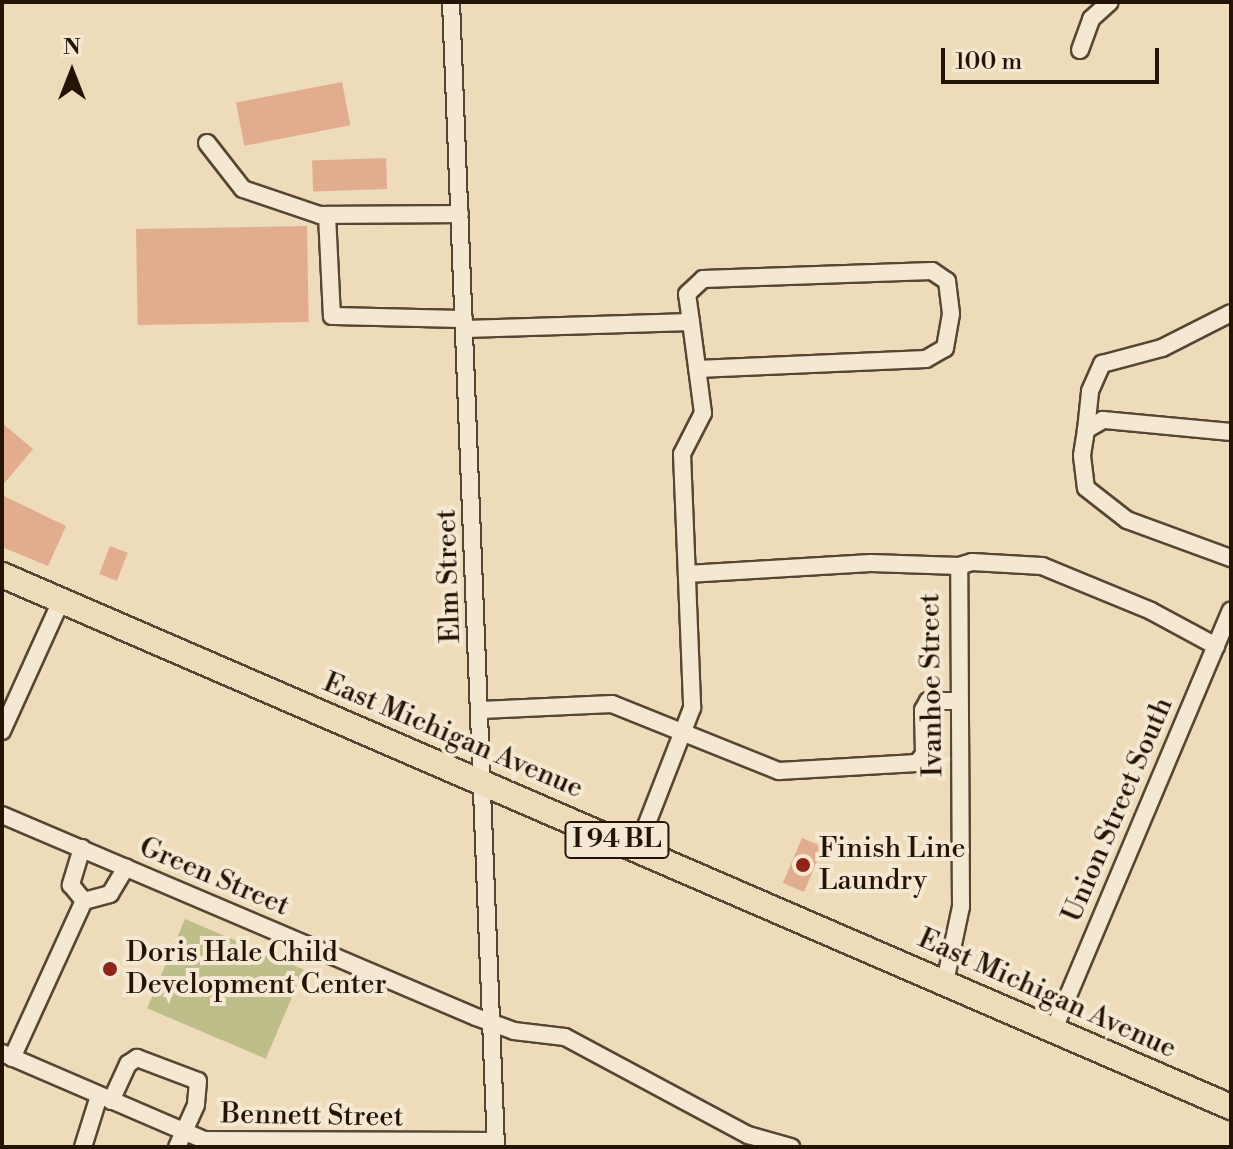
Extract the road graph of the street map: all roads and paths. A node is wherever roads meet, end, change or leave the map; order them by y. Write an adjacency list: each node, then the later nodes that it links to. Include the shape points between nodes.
1 (451, 2): 5 (street, Elm Street)
2 (1110, 2): 3 (street, via 1091,19)
3 (1080, 50)
4 (207, 143): 6 (street, via 243,189)
5 (460, 214): 6 (street); 9 (street, Elm Street)
6 (327, 215): 9 (street, via 332,316)
7 (1231, 313): 11 (street, via 1162,348 1102,364 1090,391)
8 (691, 322): 9 (street); 10 (street); 10 (street, via 687,294 703,279 932,271 947,281 950,303 945,348 926,359)
9 (464, 324): 21 (street, Elm Street)
10 (697, 369): 15 (street, via 703,413 682,454)
11 (1086, 430): 12 (street, via 1103,420 1143,420); 13 (street, via 1086,488 1127,520)
12 (1231, 432)
13 (1231, 558)
14 (959, 566): 15 (street, via 871,563); 19 (street, Ivanhoe Street, via 1042,566 1151,611); 20 (street, Ivanhoe Street)
15 (687, 574): 23 (street, via 692,708)
16 (2, 575): 17 (highway, East Michigan Avenue / I 94 BL)
17 (61, 601): 22 (street); 24 (highway, East Michigan Avenue / I 94 BL)
18 (1231, 611): 19 (street, Union Street South)
19 (1216, 646): 32 (street, Union Street South)
20 (959, 701): 23 (street, via 928,701 923,710 924,754 917,763 779,771); 30 (street, Ivanhoe Street, via 961,907)
21 (481, 710): 23 (street, via 612,704); 24 (street, Elm Street)
22 (2, 731)
23 (684, 733): 27 (street)
24 (484, 780): 27 (highway, East Michigan Avenue / I 94 BL); 31 (street, Elm Street)
25 (2, 815): 26 (street, Green Street)
26 (82, 848): 28 (street, Green Street); 29 (street, via 71,885)
27 (637, 849): 30 (highway, East Michigan Avenue / I 94 BL)
28 (126, 867): 29 (street, via 110,894); 31 (street, Green Street)
29 (84, 901): 33 (street)
30 (945, 982): 32 (highway, East Michigan Avenue / I 94 BL)
31 (494, 1022): 37 (street, Elm Street); 39 (street, Green Street, via 514,1031 565,1037 748,1135)
32 (1054, 1029): 35 (highway, East Michigan Avenue / I 94 BL)
33 (7, 1056): 34 (street, Bennett Street)
34 (105, 1098): 36 (street, Bennett Street); 36 (street, via 128,1064 146,1057 199,1082 196,1105); 38 (street)
35 (1231, 1107)
36 (180, 1140): 37 (street, Bennett Street)
37 (496, 1144)
38 (83, 1147)
39 (791, 1147)

